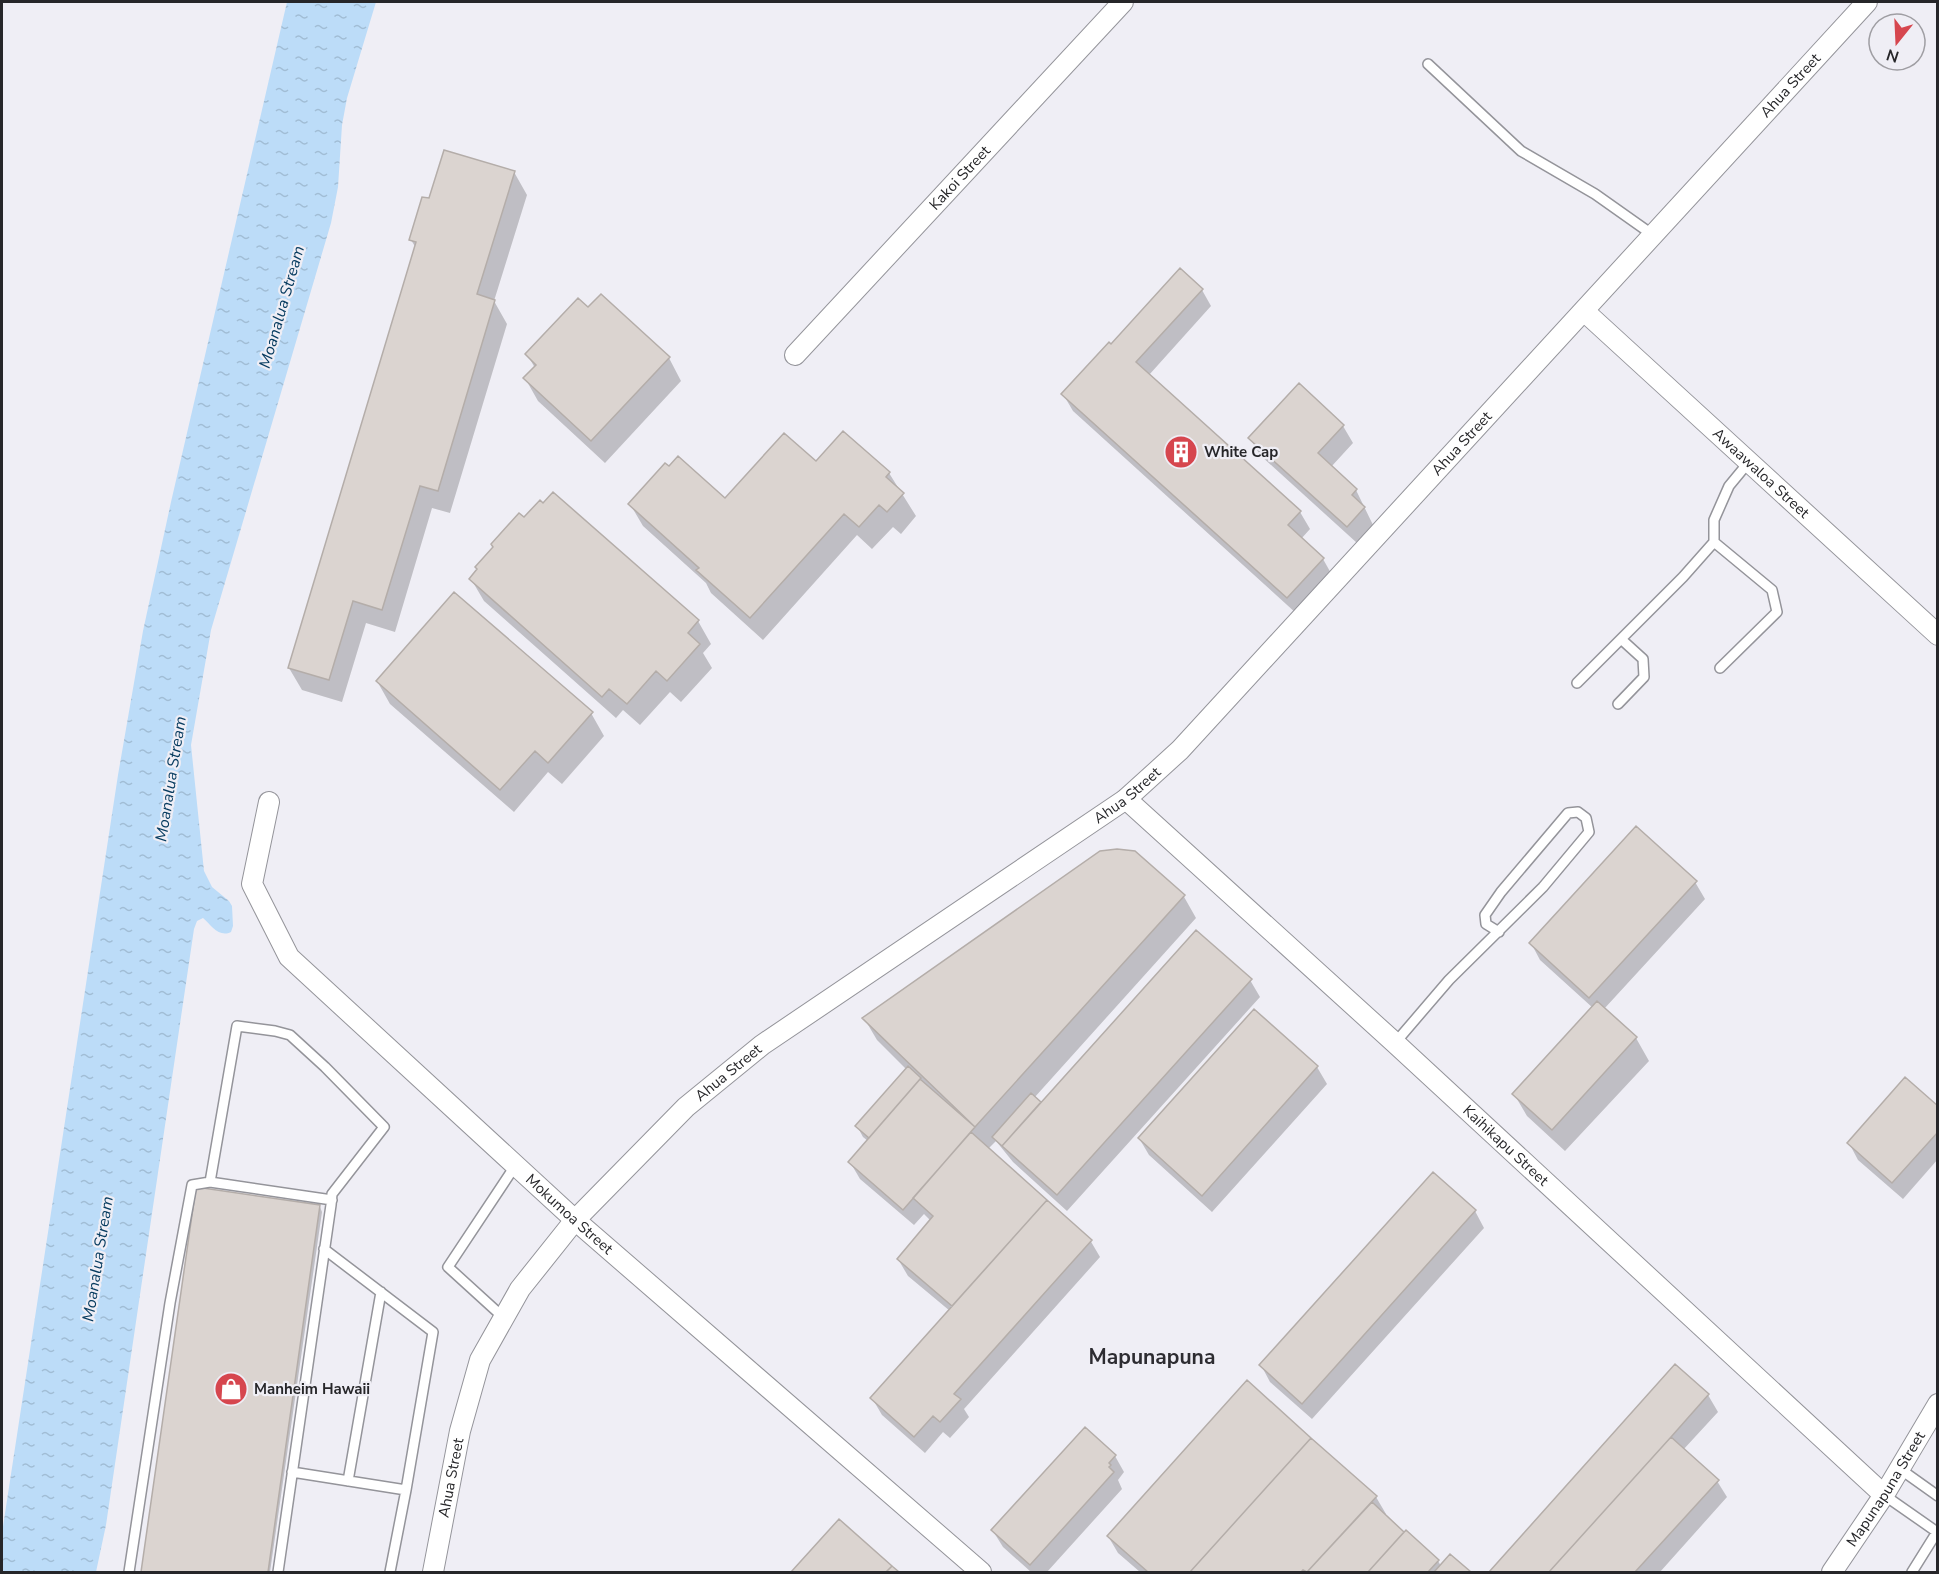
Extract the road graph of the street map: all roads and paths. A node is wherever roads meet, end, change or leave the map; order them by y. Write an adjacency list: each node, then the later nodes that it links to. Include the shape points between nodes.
1 (1123, 2): 6 (street, Kakoi Street)
2 (1867, 2): 4 (street, Ahua Street)
3 (1428, 64): 4 (lane, via 1521,151 1595,194)
4 (1653, 235): 5 (street, Ahua Street)
5 (1584, 311): 7 (street, Awaawaloa Street); 14 (street, Ahua Street, via 1180,750)
6 (795, 355)
7 (1748, 463): 8 (lane, via 1728,486 1717,511); 9 (street, Awaawaloa Street)
8 (1714, 542): 10 (lane); 11 (lane, via 1772,590 1777,612)
9 (1938, 635)
10 (1621, 639): 12 (lane); 13 (lane, via 1643,659 1644,677)
11 (1720, 668)
12 (1577, 683)
13 (1618, 704)
14 (1126, 799): 17 (street, Kaihikapu Street); 21 (street, Ahua Street, via 762,1045 686,1107)
15 (269, 802): 18 (street, Mokumoa Street, via 252,884 289,957)
16 (1499, 932): 16 (lane, via 1589,832 1586,818 1578,812 1568,813 1485,915 1486,924); 17 (lane, via 1449,980)
17 (1395, 1043): 30 (street, Kaihikapu Street)
18 (515, 1166): 21 (street, Mokumoa Street); 24 (lane, via 448,1267)
19 (210, 1182): 20 (lane); 20 (lane, via 237,1026 275,1031 290,1035 384,1127 332,1194); 33 (lane, via 192,1185)
20 (332, 1200): 22 (lane)
21 (575, 1220): 24 (street, Ahua Street, via 520,1289); 37 (street, Mokumoa Street)
22 (324, 1250): 23 (lane); 27 (lane)
23 (381, 1292): 28 (lane); 29 (lane, via 433,1332)
24 (504, 1318): 36 (street, Ahua Street, via 480,1360 460,1431)
25 (1938, 1404): 26 (street, Mapunapuna Street)
26 (1900, 1469): 30 (street, Mapunapuna Street); 31 (lane)
27 (292, 1472): 28 (lane); 34 (lane)
28 (348, 1481): 29 (lane)
29 (406, 1490): 35 (lane)
30 (1884, 1495): 32 (lane); 38 (street, Mapunapuna Street)
31 (1938, 1496)
32 (1937, 1531): 39 (lane)
33 (129, 1572)
34 (278, 1572)
35 (390, 1572)
36 (433, 1572)
37 (981, 1572)
38 (1832, 1572)
39 (1912, 1572)

